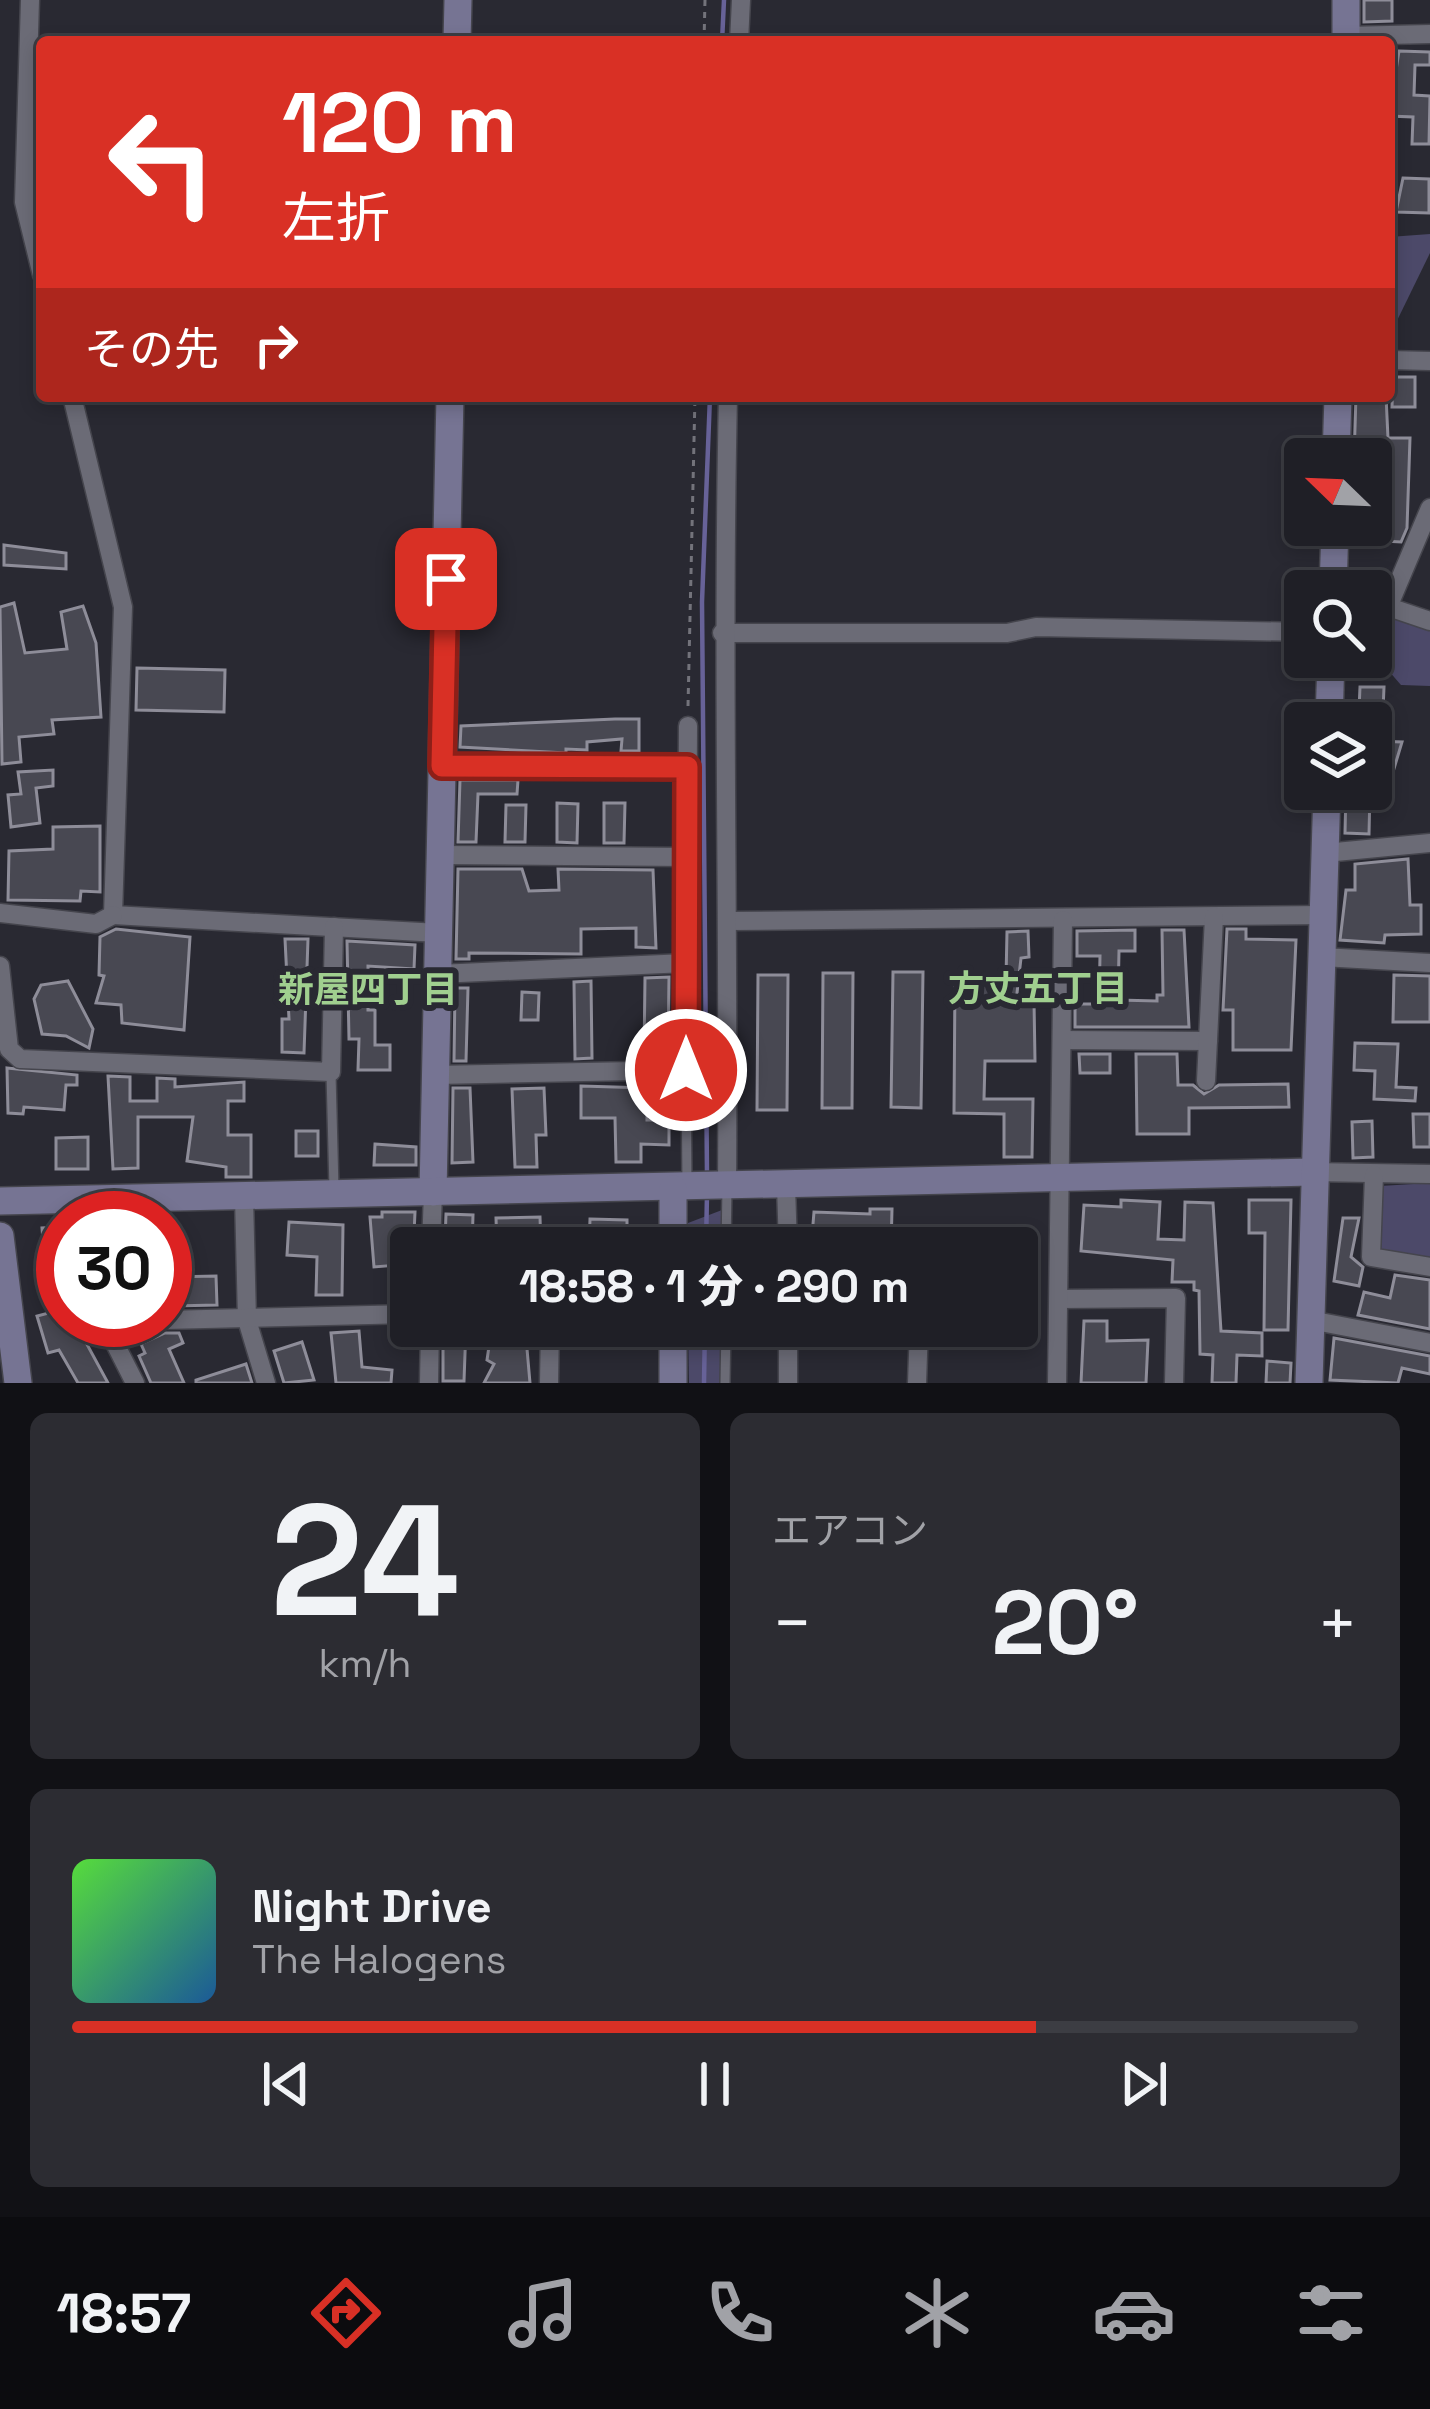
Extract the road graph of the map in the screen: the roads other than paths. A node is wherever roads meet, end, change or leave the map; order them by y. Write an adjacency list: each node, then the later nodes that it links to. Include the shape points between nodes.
1 (30, 0): 10 (street, via 24,202)
2 (458, 0): 6 (street)
3 (741, 0): 7 (street)
4 (1346, 0): 8 (street)
5 (1430, 34): 9 (street)
6 (458, 36)
7 (740, 36)
8 (1346, 36)
9 (1395, 36)
10 (36, 250)
11 (1395, 360): 12 (street)
12 (1430, 362)
13 (72, 402): 33 (street, via 123,607)
14 (450, 402): 25 (street)
15 (728, 402): 23 (street)
16 (1338, 402): 17 (street)
17 (1337, 438)
18 (1430, 508): 19 (street)
19 (1392, 580)
20 (1392, 607): 21 (street)
21 (1430, 621)
22 (1284, 632): 23 (street, via 1036,626 1007,633)
23 (722, 633): 37 (street)
24 (688, 726): 26 (street)
25 (442, 766): 26 (street); 30 (street)
26 (687, 767): 31 (street)
27 (1326, 810): 29 (street)
28 (1430, 843): 29 (street)
29 (1324, 854): 34 (street)
30 (440, 855): 31 (street); 39 (street)
31 (687, 857): 41 (street)
32 (0, 913): 33 (street, via 96,924)
33 (113, 915): 38 (street)
34 (1323, 915): 35 (street); 40 (street)
35 (1214, 916): 36 (street); 46 (street)
36 (1063, 920): 37 (street); 45 (street)
37 (729, 921): 56 (street)
38 (334, 927): 39 (street); 48 (street)
39 (439, 933): 44 (street)
40 (1322, 957): 42 (street); 51 (street)
41 (686, 963): 44 (street); 47 (street)
42 (1430, 963)
43 (0, 966): 48 (street, via 9,1049 20,1059)
44 (438, 974): 49 (street)
45 (1062, 1040): 46 (street); 54 (street)
46 (1208, 1041): 50 (street)
47 (686, 1070): 49 (street); 56 (lane)
48 (331, 1072): 58 (lane)
49 (436, 1075): 57 (street)
50 (1206, 1081)
51 (1311, 1172): 53 (street); 54 (street); 73 (street)
52 (1430, 1174): 53 (street)
53 (1374, 1175): 68 (street, via 1371,1257)
54 (1060, 1179): 55 (street); 69 (street)
55 (786, 1186): 56 (street); 66 (street)
56 (700, 1188): 57 (street); 64 (street); 65 (lane)
57 (433, 1192): 58 (street); 63 (street)
58 (334, 1195): 59 (street)
59 (244, 1197): 60 (street); 72 (street)
60 (192, 1201)
61 (0, 1202): 62 (street)
62 (36, 1205)
63 (432, 1227)
64 (682, 1227)
65 (717, 1227)
66 (787, 1227)
67 (0, 1236): 82 (street)
68 (1430, 1267)
69 (1058, 1299): 91 (street); 92 (street, via 1176,1298)
70 (390, 1315): 72 (street)
71 (192, 1320): 72 (street)
72 (247, 1320): 84 (street)
73 (1310, 1320): 74 (street); 93 (street)
74 (1430, 1343)
75 (117, 1347): 83 (street)
76 (429, 1347): 85 (street)
77 (550, 1347): 86 (street)
78 (673, 1347): 87 (street)
79 (725, 1347): 88 (lane)
80 (788, 1347): 89 (street)
81 (918, 1347): 90 (street)
82 (18, 1383)
83 (135, 1383)
84 (266, 1383)
85 (428, 1383)
86 (549, 1383)
87 (673, 1383)
88 (725, 1383)
89 (788, 1383)
90 (917, 1383)
91 (1057, 1383)
92 (1174, 1383)
93 (1309, 1383)

